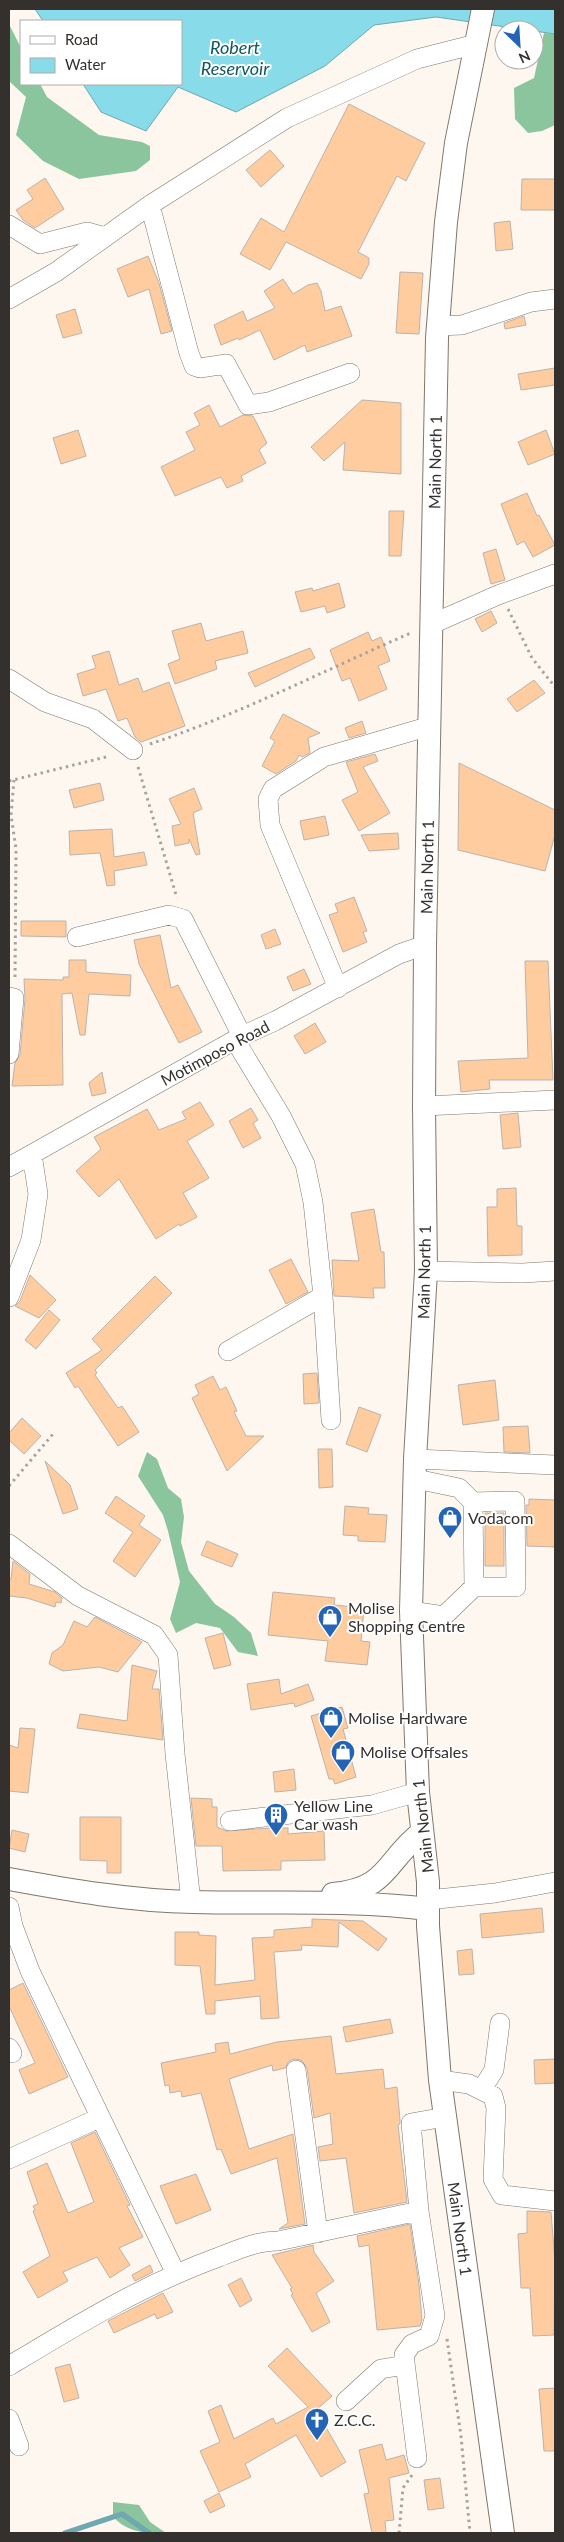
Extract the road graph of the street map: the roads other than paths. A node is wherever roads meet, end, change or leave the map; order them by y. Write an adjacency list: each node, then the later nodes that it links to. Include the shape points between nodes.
1 (483, 9): 2 (main road, Main North 1)
2 (476, 40): 3 (street, via 417,59 287,118); 8 (main road, Main North 1, via 456,143)
3 (150, 205): 5 (street); 9 (street, via 194,366 226,364 248,405 269,402)
4 (9, 225): 5 (street, via 40,244 87,232)
5 (105, 237): 6 (street, via 56,272)
6 (9, 299)
7 (555, 299): 8 (street, via 531,302 462,325)
8 (438, 326): 11 (main road, Main North 1)
9 (350, 374)
10 (555, 574): 11 (street)
11 (432, 624): 13 (main road, Main North 1)
12 (9, 679): 14 (street, via 45,702 93,719)
13 (430, 726): 16 (main road, Main North 1); 17 (street, via 324,757 273,789 268,799 270,825)
14 (133, 750)
15 (77, 937): 19 (street, via 168,915 182,919)
16 (425, 946): 17 (street, Motimposo Road, via 399,954); 22 (main road, Main North 1)
17 (338, 988): 19 (street, Motimposo Road)
18 (12, 998): 20 (street)
19 (239, 1038): 23 (street, Motimposo Road); 27 (street, via 304,1164 313,1202)
20 (9, 1054)
21 (555, 1100): 22 (street)
22 (424, 1106): 25 (main road, Main North 1)
23 (32, 1154): 24 (street, Motimposo Road); 28 (street, via 38,1194 31,1240)
24 (10, 1163)
25 (426, 1271): 26 (street); 32 (main road, Main North 1)
26 (555, 1271)
27 (323, 1296): 29 (street); 30 (street)
28 (9, 1297)
29 (228, 1351)
30 (331, 1420)
31 (555, 1466): 32 (street)
32 (416, 1469): 33 (street, via 459,1488); 36 (main road, Main North 1)
33 (473, 1502): 35 (street); 35 (street, via 515,1501 516,1586)
34 (9, 1544): 42 (street, via 78,1596 154,1634 168,1655)
35 (474, 1587): 36 (street, via 444,1616)
36 (411, 1610): 37 (main road, Main North 1)
37 (418, 1792): 38 (street, via 372,1805); 39 (main road, Main North 1)
38 (230, 1821)
39 (421, 1833): 43 (main road, via 380,1878 361,1889); 44 (main road, Main North 1)
40 (555, 1882): 44 (street)
41 (10, 1894): 42 (main road, via 105,1895); 50 (street, via 13,1926 30,1971)
42 (191, 1902): 43 (main road)
43 (311, 1902): 44 (main road)
44 (428, 1904): 47 (main road, Main North 1)
45 (500, 2023): 48 (street, via 494,2070)
46 (296, 2070): 54 (street)
47 (440, 2080): 48 (street); 49 (main road, Main North 1)
48 (482, 2089): 52 (street, via 493,2096 496,2108 493,2178 502,2196)
49 (444, 2117): 53 (street, via 411,2124); 62 (main road, Main North 1)
50 (99, 2118): 51 (street); 55 (street)
51 (9, 2160)
52 (555, 2201)
53 (419, 2211): 54 (street); 56 (street, via 435,2316 429,2336 412,2344 404,2355)
54 (318, 2233): 55 (street, via 278,2242 262,2241)
55 (176, 2274): 57 (street, via 75,2324)
56 (405, 2365): 58 (street, via 381,2369); 61 (street)
57 (9, 2366)
58 (346, 2401)
59 (9, 2419): 60 (street)
60 (19, 2446)
61 (417, 2458)
62 (503, 2533)

